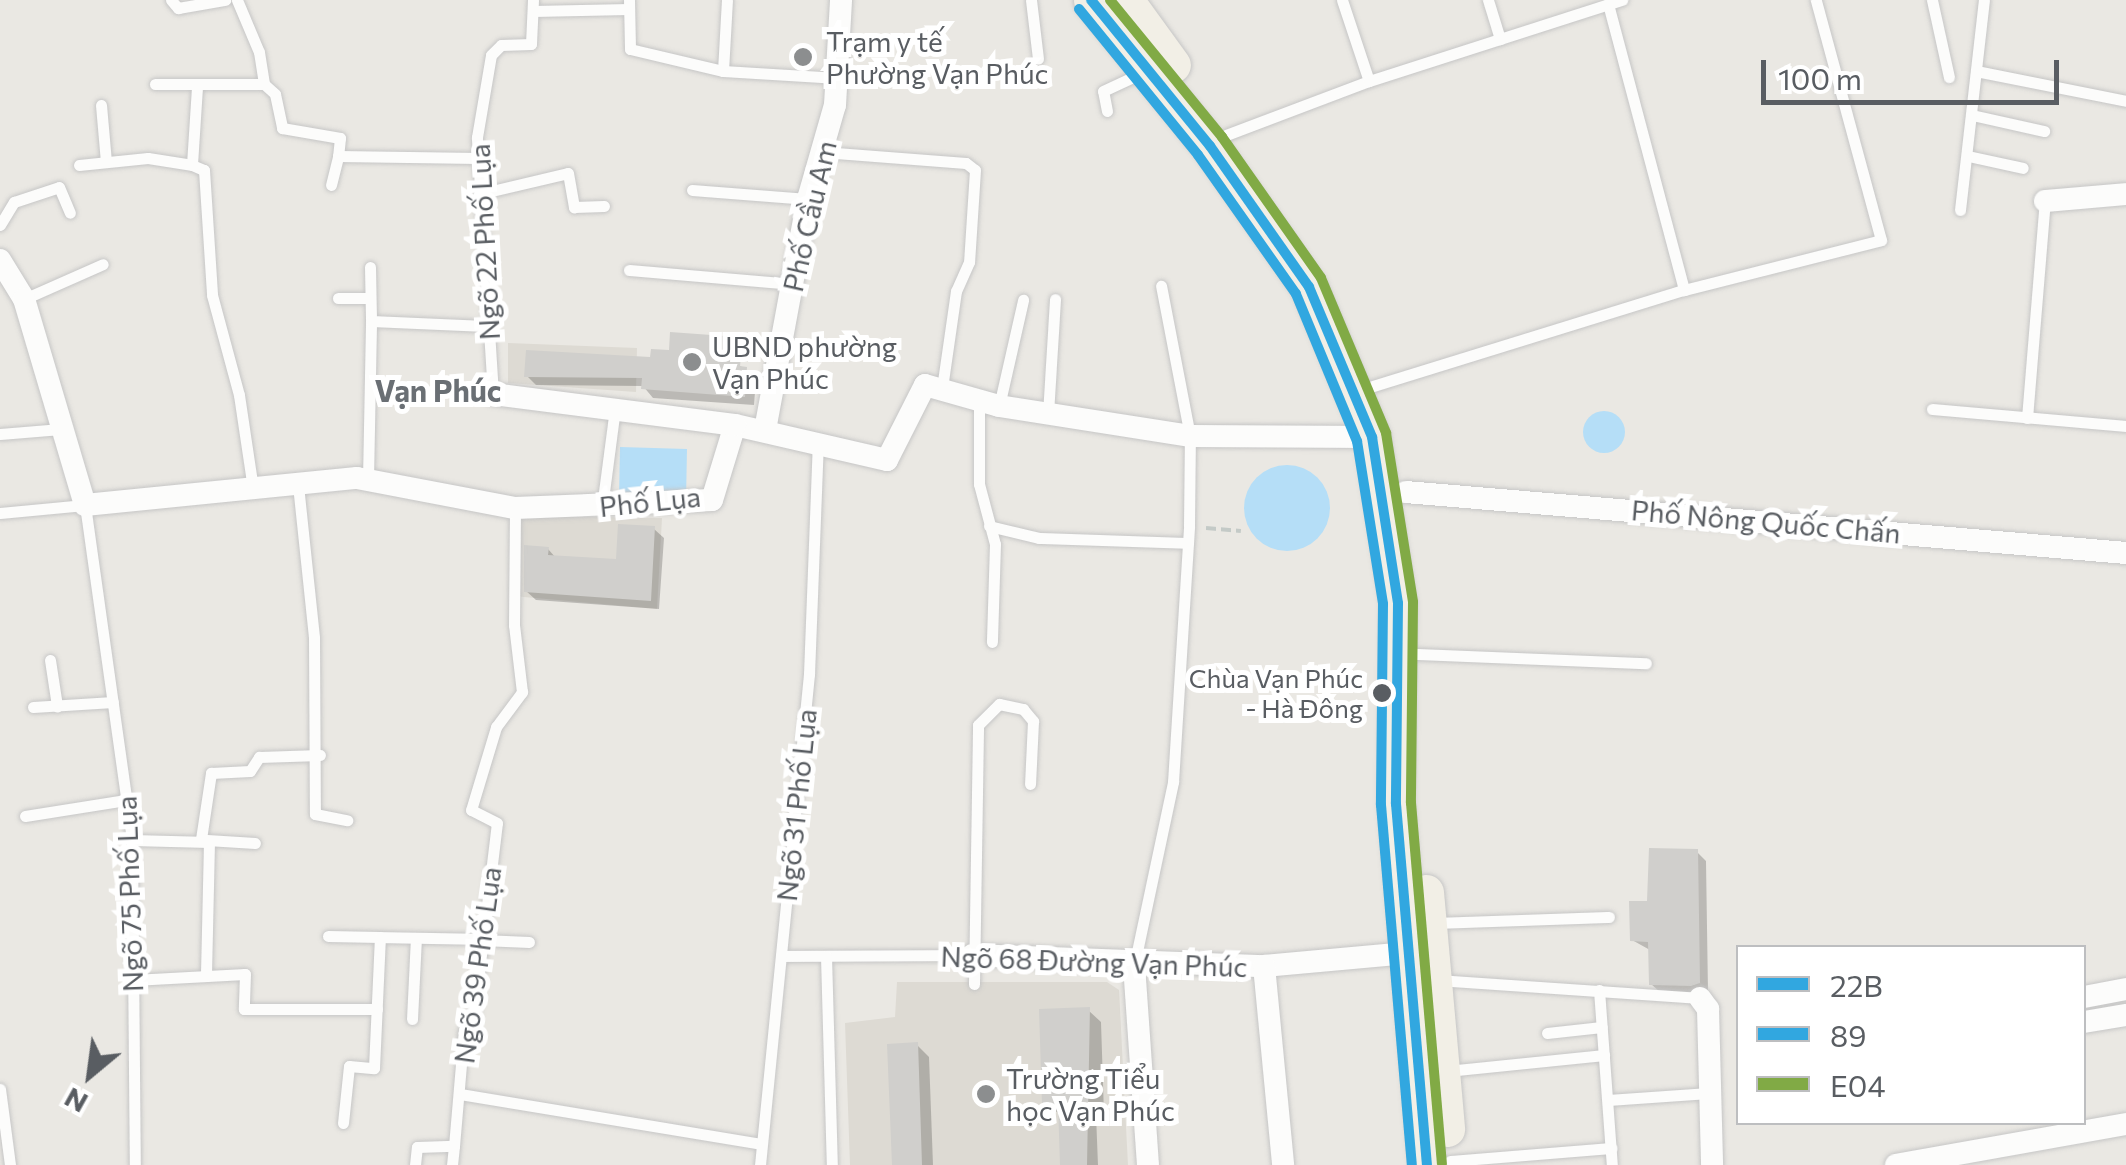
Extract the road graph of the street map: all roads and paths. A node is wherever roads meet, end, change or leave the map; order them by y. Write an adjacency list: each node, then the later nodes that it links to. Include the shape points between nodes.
1 (171, 0): 2 (lane, via 178,8)
2 (225, 0)
3 (237, 0): 27 (lane, via 259,52)
4 (727, 0): 21 (lane)
5 (841, 0): 23 (street, Phố Cầu Am)
6 (1031, 0): 19 (lane)
7 (1091, 0): 20 (main road)
8 (1126, 0): 34 (main road)
9 (1342, 0): 25 (lane)
10 (1488, 0): 18 (lane)
11 (1622, 0): 16 (lane)
12 (1816, 0): 59 (lane, via 1881,240)
13 (1932, 0): 24 (lane)
14 (1984, 0): 22 (lane)
15 (629, 4): 17 (lane); 21 (lane, via 630,49)
16 (1608, 4): 18 (lane); 59 (lane)
17 (533, 6): 38 (lane, Ngõ 22 Phố Lụa, via 531,44 501,44 491,56)
18 (1500, 39): 25 (lane)
19 (1038, 59)
20 (1148, 70): 31 (lane, via 1103,92); 34 (main road)
21 (722, 71): 23 (lane)
22 (1976, 72): 29 (lane); 32 (lane)
23 (838, 78): 35 (street, Phố Cầu Am)
24 (1950, 78)
25 (1369, 81): 34 (lane)
26 (155, 84): 28 (lane)
27 (264, 84): 28 (lane); 36 (lane, via 275,94 282,128 340,138)
28 (197, 88): 41 (lane)
29 (2126, 102)
30 (101, 106): 39 (lane)
31 (1107, 112)
32 (1972, 115): 33 (lane); 37 (lane)
33 (2044, 131)
34 (1218, 141): 67 (main road, via 1320,267); 81 (main road, via 1309,287)
35 (824, 152): 47 (street, Phố Cầu Am); 68 (lane, via 966,163 975,170 969,262 956,291)
36 (338, 156): 38 (lane); 43 (lane)
37 (1968, 156): 42 (lane); 50 (lane)
38 (478, 158): 45 (lane, Ngõ 22 Phố Lụa)
39 (106, 162): 40 (lane); 41 (lane, via 148,158)
40 (79, 165)
41 (192, 165): 85 (lane, via 204,170 212,295 239,395)
42 (2023, 168)
43 (330, 185)
44 (692, 190): 47 (lane)
45 (479, 194): 49 (lane, via 568,173 574,207); 66 (lane, Ngõ 22 Phố Lụa)
46 (2126, 194): 48 (street)
47 (808, 199): 57 (street, Phố Cầu Am)
48 (2044, 201): 74 (lane)
49 (604, 206)
50 (1960, 210)
51 (70, 213): 52 (lane, via 59,187 14,202)
52 (0, 224)
53 (0, 260): 60 (street)
54 (103, 264): 60 (lane)
55 (370, 267): 62 (lane)
56 (629, 270): 57 (lane)
57 (793, 284): 78 (street, Phố Cầu Am)
58 (1161, 286): 80 (lane)
59 (1684, 290): 67 (lane)
60 (24, 298): 77 (street)
61 (338, 298): 62 (lane)
62 (370, 298): 65 (lane)
63 (1055, 298): 73 (lane)
64 (1023, 300): 70 (lane)
65 (371, 322): 66 (lane); 83 (lane)
66 (486, 326): 69 (lane, Ngõ 22 Phố Lụa)
67 (1374, 386): 86 (main road)
68 (942, 388): 70 (street); 82 (street, via 923,387 890,460)
69 (494, 394): 71 (street, Ngõ 22 Phố Lụa)
70 (989, 403): 73 (street); 91 (lane, via 979,484)
71 (615, 408): 75 (street, Ngõ 22 Phố Lụa); 88 (lane)
72 (1932, 408): 74 (lane)
73 (1048, 414): 80 (street)
74 (2027, 418): 76 (lane)
75 (735, 425): 78 (street); 88 (street, Phố Lụa, via 712,500)
76 (2126, 426)
77 (61, 429): 79 (lane); 87 (street)
78 (765, 430): 82 (street)
79 (0, 434)
80 (1190, 436): 81 (street); 94 (lane)
81 (1372, 437): 97 (main road)
82 (818, 443): 120 (lane, Ngõ 31 Phố Lụa, via 808,674)
83 (368, 480): 84 (street, Phố Lụa); 89 (street, Phố Lụa)
84 (298, 484): 85 (street, Phố Lụa); 103 (lane)
85 (253, 489): 87 (street, Phố Lụa)
86 (1406, 492): 95 (street, Phố Nông Quốc Chấn); 97 (main road)
87 (85, 505): 90 (lane); 100 (lane, Ngõ 75 Phố Lụa)
88 (602, 507): 89 (street, Phố Lụa)
89 (515, 508): 116 (lane, Ngõ 39 Phố Lụa, via 514,625 522,692 496,727 471,810 497,822)
90 (0, 513)
91 (989, 526): 94 (lane, via 1039,538); 96 (lane, via 995,544)
92 (1200, 527): 93 (path)
93 (1241, 531)
94 (1188, 543): 122 (lane, via 1172,782)
95 (2126, 553)
96 (992, 642)
97 (1406, 654): 99 (lane); 112 (main road); 118 (main road, via 1396,804)
98 (50, 660): 101 (lane)
99 (1646, 663)
100 (112, 702): 101 (lane); 105 (lane, Ngõ 75 Phố Lụa)
101 (57, 706): 102 (lane)
102 (33, 707)
103 (320, 756): 107 (lane, via 315,814); 109 (lane, via 259,756 248,772 211,774)
104 (1030, 784): 119 (lane, via 1033,721 1023,708 999,704 978,725)
105 (126, 800): 106 (lane); 108 (lane, Ngõ 75 Phố Lụa)
106 (26, 816)
107 (347, 820)
108 (132, 840): 109 (lane); 125 (lane, Ngõ 75 Phố Lụa)
109 (204, 840): 110 (lane); 124 (lane)
110 (256, 843)
111 (1609, 916): 112 (lane)
112 (1428, 924): 126 (main road)
113 (328, 936): 114 (lane)
114 (380, 937): 115 (lane); 132 (lane)
115 (416, 938): 116 (lane); 134 (lane)
116 (482, 940): 117 (lane); 142 (lane, Ngõ 39 Phố Lụa, via 472,1028 464,1030)
117 (529, 942)
118 (1407, 953): 123 (street, Ngõ 68 Đường Vạn Phúc); 149 (main road)
119 (972, 955): 121 (lane, Ngõ 68 Đường Vạn Phúc); 122 (street, Ngõ 68 Đường Vạn Phúc); 127 (lane)
120 (780, 956): 121 (lane, Ngõ 68 Đường Vạn Phúc); 146 (lane, Ngõ 31 Phố Lụa)
121 (826, 956): 155 (lane)
122 (1134, 965): 123 (street, Ngõ 68 Đường Vạn Phúc); 156 (street)
123 (1264, 966): 157 (street)
124 (206, 976): 125 (lane); 132 (lane, via 245,974 244,1009)
125 (133, 980): 151 (lane, Ngõ 75 Phố Lụa)
126 (1437, 980): 129 (lane); 139 (main road)
127 (974, 984)
128 (2126, 989): 130 (street)
129 (1599, 990): 131 (lane); 136 (lane)
130 (2086, 997)
131 (1700, 998): 141 (street, via 1708,1009)
132 (377, 1009): 144 (lane, via 374,1068 349,1066)
133 (2126, 1015): 135 (street)
134 (412, 1018)
135 (2086, 1022)
136 (1602, 1027): 137 (lane); 138 (lane)
137 (1547, 1033)
138 (1604, 1055): 139 (lane); 143 (lane)
139 (1443, 1072): 149 (main road)
140 (0, 1090): 150 (lane)
141 (1709, 1093): 143 (lane); 159 (street)
142 (460, 1094): 146 (lane); 147 (lane, Ngõ 39 Phố Lụa)
143 (1608, 1100): 148 (lane)
144 (343, 1122)
145 (2126, 1124): 160 (street)
146 (760, 1144): 154 (lane, Ngõ 31 Phố Lụa)
147 (454, 1146): 152 (lane, via 417,1147); 153 (lane, Ngõ 39 Phố Lụa)
148 (1610, 1148): 149 (lane); 158 (lane)
149 (1438, 1164)
150 (10, 1165)
151 (135, 1165)
152 (415, 1165)
153 (452, 1165)
154 (760, 1165)
155 (832, 1165)
156 (1148, 1165)
157 (1283, 1165)
158 (1612, 1165)
159 (1712, 1165)
160 (1896, 1165)

